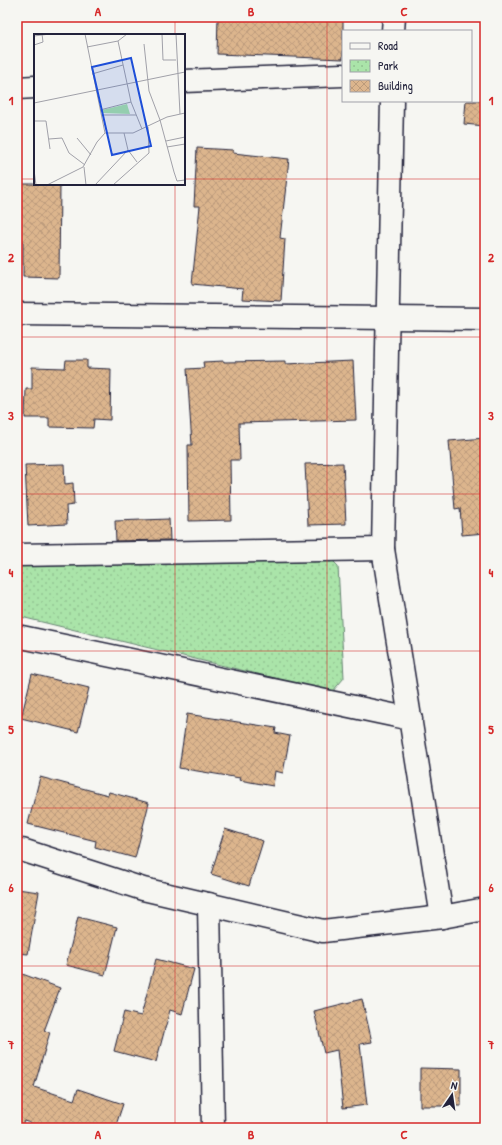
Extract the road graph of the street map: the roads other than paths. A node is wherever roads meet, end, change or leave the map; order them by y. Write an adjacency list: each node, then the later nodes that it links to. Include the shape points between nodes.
1 (394, 17): 2 (street)
2 (394, 30)
3 (342, 75): 4 (street)
4 (185, 82)
5 (34, 87): 6 (street)
6 (17, 88)
7 (392, 102): 9 (street)
8 (17, 314): 9 (street)
9 (388, 318): 10 (street); 11 (street)
10 (485, 318)
11 (384, 549): 12 (street); 14 (street)
12 (17, 556)
13 (17, 636): 14 (street)
14 (411, 719): 18 (street)
15 (17, 851): 16 (street, via 22,850 143,889)
16 (209, 904): 18 (street, via 323,931); 19 (street)
17 (485, 908): 18 (street)
18 (442, 917)
19 (213, 1128)

